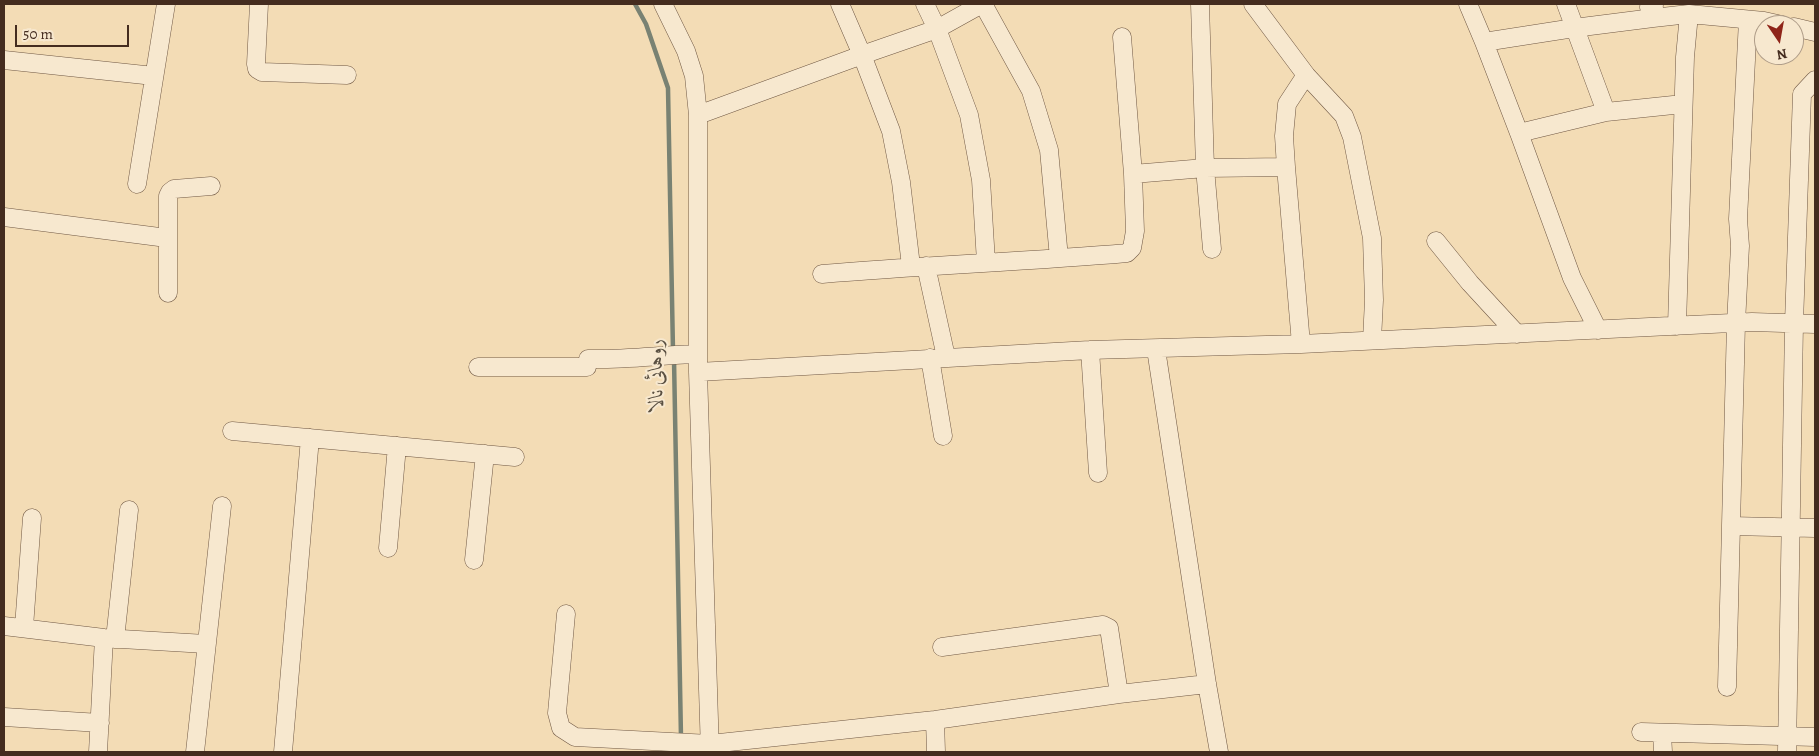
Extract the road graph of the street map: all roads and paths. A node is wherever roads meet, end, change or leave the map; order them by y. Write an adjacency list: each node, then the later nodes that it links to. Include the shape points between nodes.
1 (166, 4): 23 (street)
2 (259, 4): 21 (street, via 257,69 262,72)
3 (663, 4): 27 (street, via 686,51 694,76)
4 (840, 4): 19 (street)
5 (925, 4): 16 (street)
6 (983, 4): 16 (street); 38 (street, via 1031,91 1047,142)
7 (1200, 4): 29 (street)
8 (1253, 4): 22 (street)
9 (1468, 4): 18 (street)
10 (1566, 4): 15 (street)
11 (1652, 8): 12 (street); 15 (street)
12 (1689, 14): 13 (street); 25 (street)
13 (1748, 20): 14 (street); 43 (street)
14 (1754, 21)
15 (1574, 28): 18 (street); 26 (street)
16 (938, 29): 19 (street); 39 (street, via 968,115 981,180)
17 (1122, 37): 31 (street)
18 (1484, 42): 28 (street)
19 (862, 55): 27 (street); 40 (street, via 891,131)
20 (4, 60): 23 (street)
21 (347, 75)
22 (1306, 75): 30 (street, via 1287,104); 49 (street, via 1344,116 1352,138 1372,238)
23 (154, 76): 32 (street)
24 (1815, 80): 44 (street, via 1802,94)
25 (1683, 104): 26 (street); 46 (street)
26 (1606, 112): 28 (street)
27 (698, 115): 53 (street)
28 (1519, 133): 47 (street, via 1572,278)
29 (1205, 168): 30 (street); 31 (street); 37 (street)
30 (1286, 168): 50 (street)
31 (1133, 174): 38 (street, via 1135,231 1132,248 1127,253)
32 (137, 184)
33 (211, 186): 35 (street, via 170,192)
34 (4, 217): 35 (street)
35 (167, 238): 42 (street)
36 (1436, 240): 48 (street, via 1470,284)
37 (1212, 250)
38 (1059, 258): 39 (street)
39 (986, 262): 40 (street)
40 (919, 266): 41 (street); 54 (street)
41 (822, 274)
42 (168, 293)
43 (1736, 323): 44 (street); 46 (street); 67 (street)
44 (1794, 324): 45 (street); 68 (street)
45 (1815, 324)
46 (1677, 326): 47 (street)
47 (1598, 330): 48 (street)
48 (1516, 334): 49 (street)
49 (1372, 340): 50 (street)
50 (1301, 344): 51 (street)
51 (1156, 349): 52 (street); 78 (street)
52 (1090, 350): 54 (street); 63 (street)
53 (692, 354): 55 (street, via 588,359 587,367); 56 (street)
54 (938, 358): 56 (street); 58 (street)
55 (478, 367)
56 (698, 372): 88 (street)
57 (232, 431): 59 (street)
58 (942, 436)
59 (310, 438): 60 (street); 91 (street)
60 (397, 446): 61 (street); 70 (street)
61 (485, 454): 62 (street); 71 (street)
62 (515, 457)
63 (1098, 472)
64 (222, 506): 76 (street)
65 (129, 510): 75 (street)
66 (32, 518): 74 (street)
67 (1731, 526): 68 (street); 79 (street)
68 (1791, 527): 69 (street); 87 (street)
69 (1815, 528)
70 (388, 548)
71 (474, 560)
72 (566, 614): 88 (street, via 557,713 561,728 575,737 689,742)
73 (4, 626): 74 (street)
74 (24, 627): 75 (street)
75 (110, 638): 76 (street); 83 (street)
76 (206, 644): 90 (street)
77 (942, 647): 80 (street, via 1103,625 1109,628)
78 (1207, 684): 80 (street); 93 (street)
79 (1727, 687)
80 (1119, 694): 82 (street)
81 (4, 716): 83 (street)
82 (935, 720): 88 (street); 92 (street)
83 (100, 722): 89 (street)
84 (1641, 732): 85 (street)
85 (1662, 733): 87 (street); 94 (street)
86 (1815, 737): 87 (street)
87 (1787, 744)
88 (710, 748)
89 (98, 752)
90 (195, 752)
91 (283, 752)
92 (936, 752)
93 (1219, 752)
94 (1663, 752)

